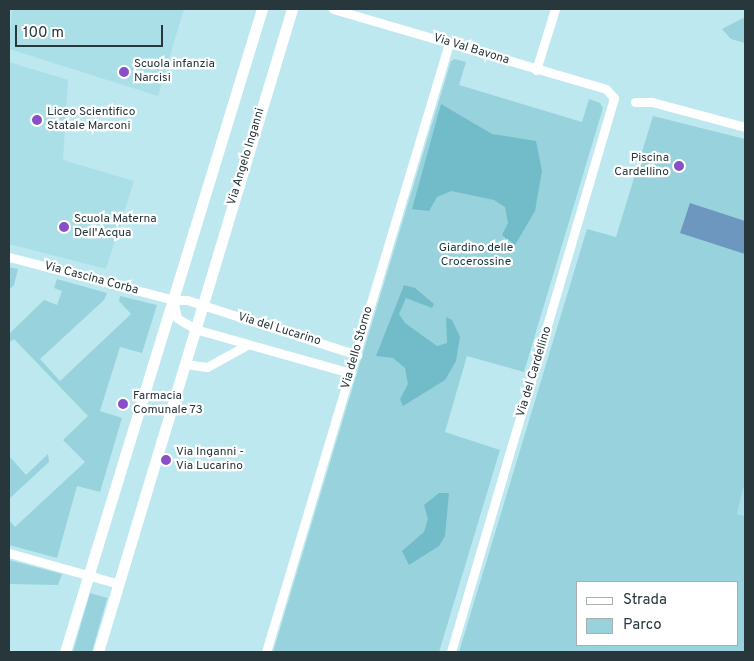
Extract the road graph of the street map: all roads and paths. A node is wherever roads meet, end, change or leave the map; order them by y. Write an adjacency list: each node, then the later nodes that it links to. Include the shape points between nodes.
1 (262, 9): 11 (street)
2 (292, 9): 12 (street, Via Angelo Inganni)
3 (332, 9): 5 (street, Via Val Bavona)
4 (555, 9): 6 (street)
5 (448, 43): 6 (street, Via Val Bavona); 15 (street, Via dello Storno)
6 (536, 70): 7 (street, Via Val Bavona)
7 (610, 91): 24 (street, Via del Cardellino, via 614,98 608,126)
8 (634, 102): 9 (street, via 652,102)
9 (745, 127)
10 (9, 257): 11 (street, Via Cascina Corba)
11 (174, 300): 12 (street, via 181,298); 13 (street, via 177,318); 19 (street)
12 (202, 306): 13 (street, Via Angelo Inganni); 15 (street, Via del Lucarino)
13 (195, 329): 14 (street, Via del Lucarino); 16 (street, Via Angelo Inganni)
14 (247, 345): 16 (street, Via del Lucarino, via 207,367); 17 (street, Via del Lucarino)
15 (356, 355): 17 (street, Via dello Storno)
16 (185, 364): 20 (street, Via Angelo Inganni)
17 (351, 373): 23 (street, Via dello Storno)
18 (9, 553): 19 (street)
19 (89, 574): 20 (street); 21 (street)
20 (119, 584): 22 (street, Via Angelo Inganni)
21 (65, 652)
22 (98, 652)
23 (266, 652)
24 (451, 652)

